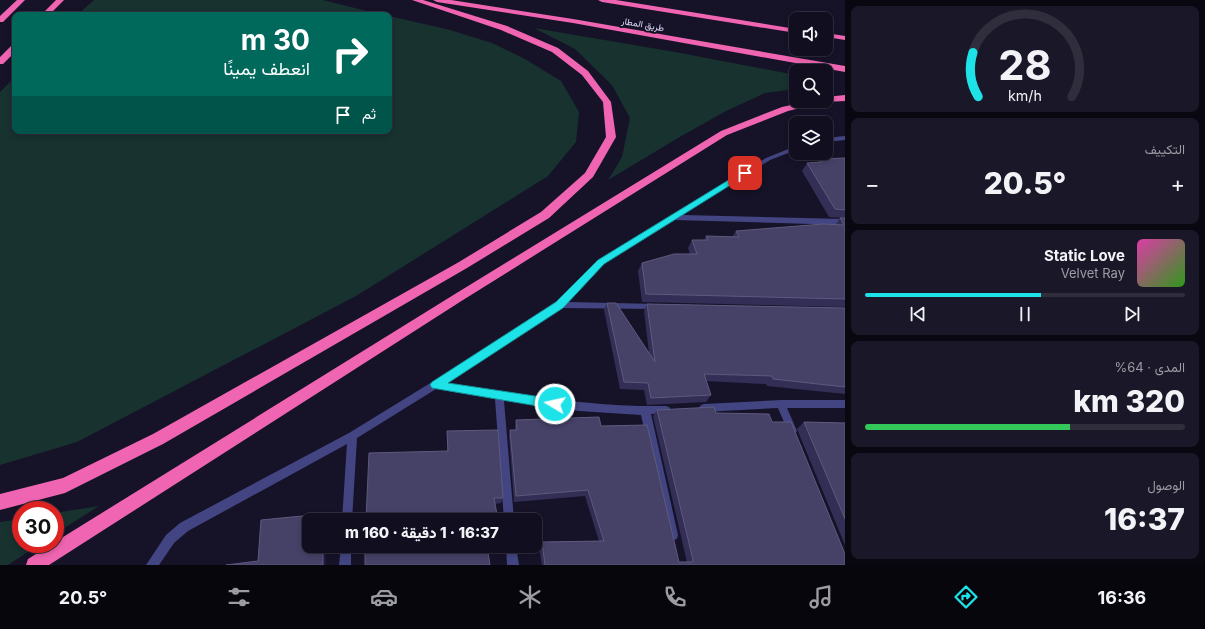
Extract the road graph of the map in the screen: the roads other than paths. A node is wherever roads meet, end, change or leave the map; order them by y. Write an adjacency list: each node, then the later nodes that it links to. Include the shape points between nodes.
1 (20, 0): 8 (highway); 9 (highway)
2 (60, 0): 7 (highway)
3 (416, 0): 36 (highway, via 504,28 555,50 585,73 607,102 611,137 589,175 545,215 488,250 158,439 65,485)
4 (437, 0): 16 (highway, طريق المطار)
5 (602, 0): 10 (highway, طريق المطار)
6 (653, 0): 10 (highway)
7 (48, 12)
8 (0, 14)
9 (0, 20)
10 (731, 20): 11 (highway, طريق المطار)
11 (789, 30)
12 (833, 36): 13 (highway)
13 (845, 38)
14 (12, 49): 15 (highway)
15 (0, 62)
16 (845, 69)
17 (845, 98): 18 (highway)
18 (833, 99)
19 (789, 108): 42 (highway, via 724,133)
20 (845, 138): 21 (street)
21 (833, 139)
22 (789, 151): 23 (street, via 768,159)
23 (675, 217): 24 (street); 25 (street, via 601,262)
24 (845, 222)
25 (559, 305): 26 (street); 27 (street)
26 (662, 307)
27 (435, 385): 28 (street); 34 (street)
28 (499, 396): 33 (street, via 583,408); 38 (street)
29 (780, 404): 30 (street); 31 (street); 35 (street)
30 (845, 404)
31 (693, 408)
32 (677, 409): 33 (street)
33 (645, 411): 39 (street)
34 (352, 436): 37 (street); 43 (street, via 184,527 170,539)
35 (795, 440)
36 (0, 502)
37 (348, 513)
38 (508, 513)
39 (674, 542)
40 (346, 553): 44 (street)
41 (512, 553): 45 (street)
42 (34, 565)
43 (152, 565)
44 (345, 565)
45 (513, 565)

